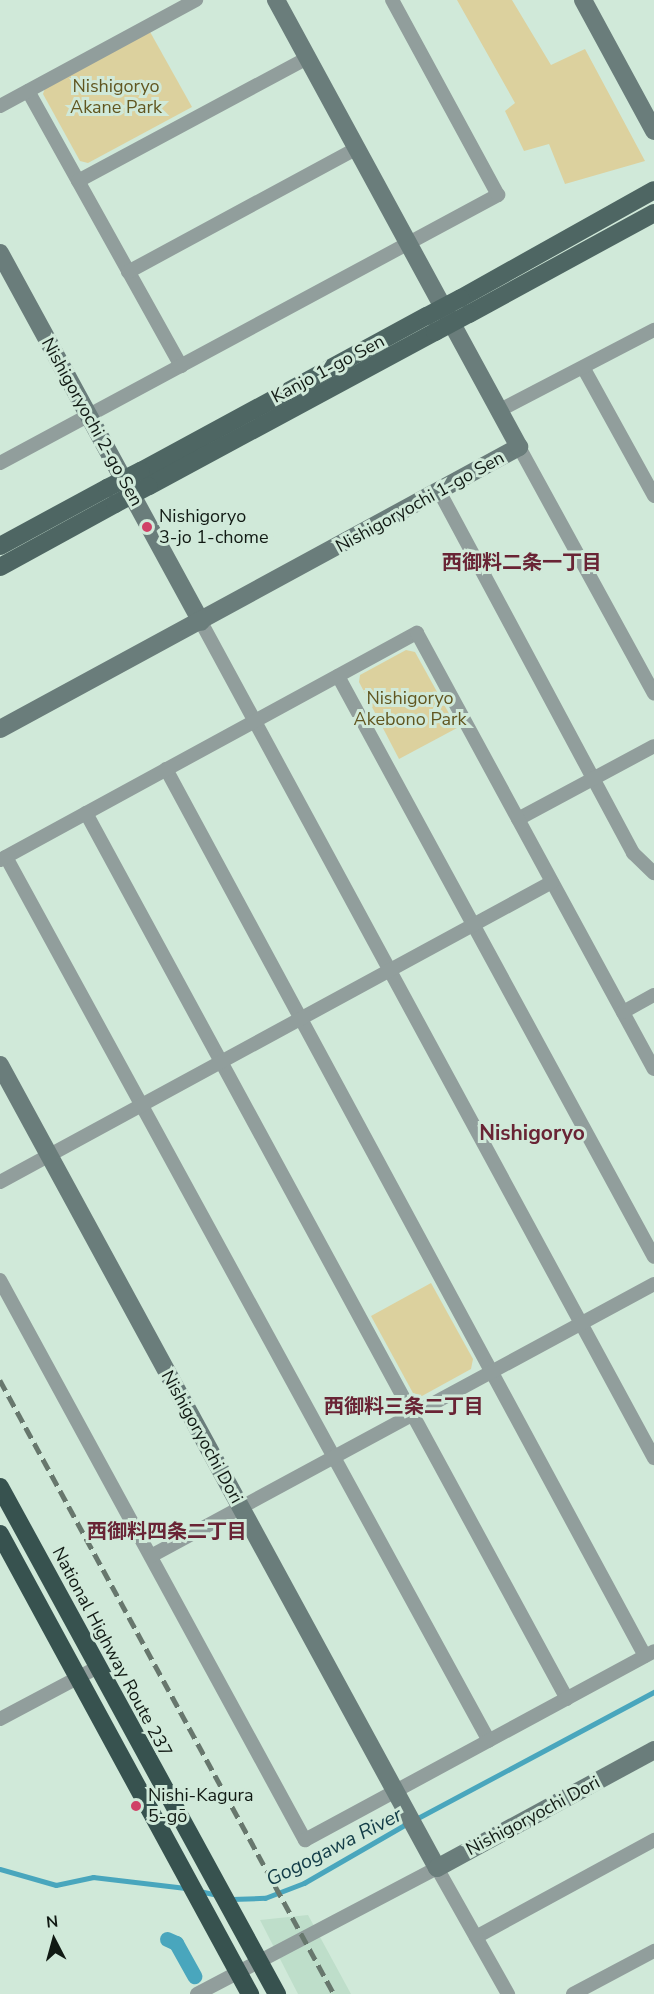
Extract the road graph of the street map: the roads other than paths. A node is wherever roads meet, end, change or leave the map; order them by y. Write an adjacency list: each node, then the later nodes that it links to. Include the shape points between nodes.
1 (196, 0): 6 (street)
2 (276, 0): 5 (street, Nishigoryochi 1-go Sen)
3 (392, 0): 13 (street, via 498,195)
4 (583, 0): 8 (street)
5 (307, 58): 9 (street, Nishigoryochi 1-go Sen); 10 (street)
6 (28, 91): 7 (street); 10 (street)
7 (0, 106)
8 (654, 131)
9 (357, 148): 13 (street, Nishigoryochi 1-go Sen); 15 (street)
10 (78, 181): 15 (street)
11 (654, 190): 16 (main road, Kanjo 1-go Sen)
12 (654, 213): 16 (main road, Kanjo 1-go Sen)
13 (407, 243): 18 (street); 20 (street, Nishigoryochi 1-go Sen)
14 (0, 253): 21 (street, Nishigoryochi 2-go Sen)
15 (128, 272): 18 (street)
16 (465, 306): 25 (main road, Kanjo 1-go Sen, bridge)
17 (654, 330): 19 (street)
18 (181, 366): 21 (street)
19 (585, 369): 20 (street); 26 (street)
20 (500, 410): 22 (street, Nishigoryochi 1-go Sen)
21 (88, 415): 23 (street); 29 (street, Nishigoryochi 2-go Sen)
22 (519, 447): 24 (street, Nishigoryochi 1-go Sen); 31 (street)
23 (0, 463)
24 (438, 491): 29 (street, Nishigoryochi 1-go Sen); 36 (street)
25 (111, 496): 27 (main road, Kanjo 1-go Sen); 28 (main road, Kanjo 1-go Sen)
26 (654, 496)
27 (0, 546)
28 (0, 567)
29 (201, 622): 32 (street); 33 (street, Nishigoryochi 1-go Sen)
30 (338, 676): 32 (street); 38 (street, via 417,633); 42 (street)
31 (654, 694)
32 (255, 721): 35 (street); 43 (street)
33 (0, 729)
34 (654, 746): 36 (street)
35 (166, 769): 37 (street); 46 (street)
36 (593, 777): 38 (street); 40 (street, via 633,853)
37 (86, 813): 39 (street); 47 (street)
38 (518, 819): 41 (street)
39 (3, 859): 50 (street)
40 (654, 873)
41 (552, 882): 42 (street); 45 (street)
42 (474, 925): 43 (street); 53 (street)
43 (390, 970): 46 (street); 56 (street)
44 (654, 995): 45 (street)
45 (623, 1012): 49 (street)
46 (301, 1019): 47 (street); 57 (street)
47 (221, 1062): 50 (street); 58 (street)
48 (0, 1065): 51 (street, Nishigoryochi Dori)
49 (654, 1069)
50 (141, 1105): 51 (street); 60 (street)
51 (49, 1155): 52 (street); 62 (street, Nishigoryochi Dori)
52 (0, 1182)
53 (654, 1257)
54 (0, 1280): 64 (street)
55 (654, 1284): 56 (street)
56 (581, 1324): 57 (street); 59 (street)
57 (492, 1372): 58 (street); 65 (street)
58 (412, 1415): 60 (street); 68 (street)
59 (653, 1455)
60 (334, 1457): 62 (street); 70 (street)
61 (0, 1487): 66 (highway, National Highway Route 237)
62 (240, 1507): 64 (street); 72 (street, Nishigoryochi Dori)
63 (0, 1534): 67 (highway)
64 (151, 1556): 72 (street, via 305,1840)
65 (650, 1653): 68 (street)
66 (96, 1668): 67 (street); 77 (highway, National Highway Route 237)
67 (78, 1678): 69 (street); 78 (highway)
68 (567, 1699): 70 (street)
69 (0, 1719)
70 (489, 1741): 72 (street)
71 (654, 1750): 74 (street, Nishigoryochi Dori)
72 (399, 1800): 74 (street, Nishigoryochi Dori)
73 (654, 1840): 75 (street)
74 (438, 1868): 75 (street); 77 (street)
75 (476, 1937): 82 (street)
76 (654, 1951): 83 (street)
77 (259, 1961): 78 (street); 81 (highway, National Highway Route 237)
78 (237, 1972): 79 (street); 80 (highway)
79 (197, 1994)
80 (250, 1994)
81 (277, 1994)
82 (508, 1994)
83 (573, 1994)

